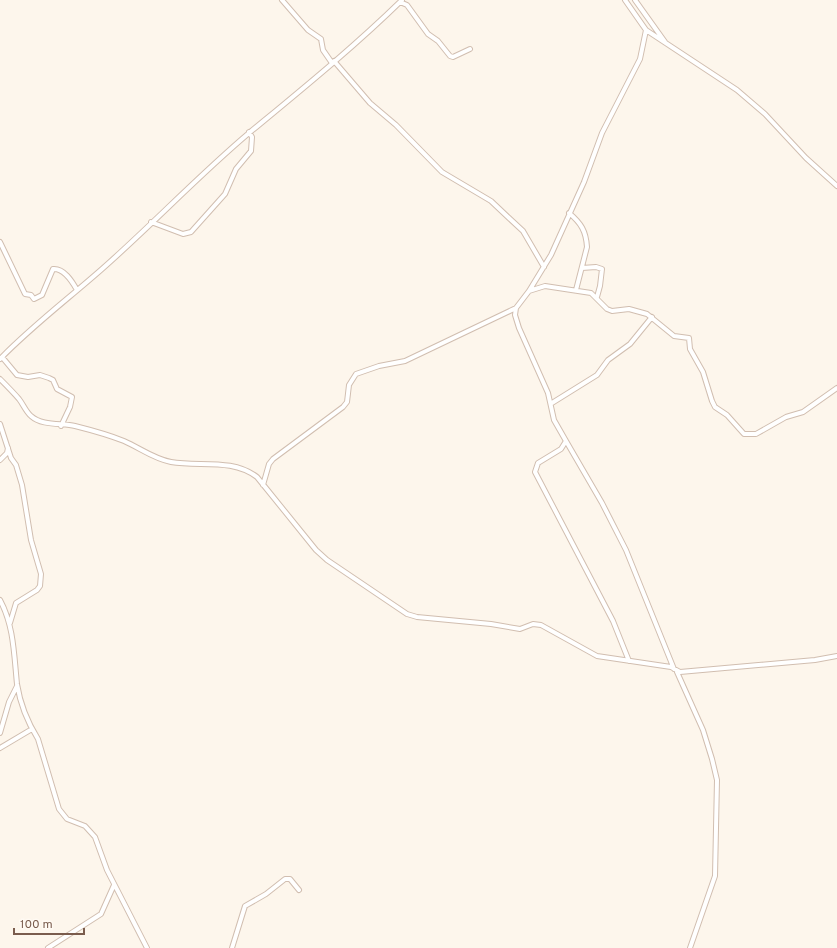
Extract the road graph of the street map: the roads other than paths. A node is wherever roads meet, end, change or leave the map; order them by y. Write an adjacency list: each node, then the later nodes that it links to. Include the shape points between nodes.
1 (282, 0): 8 (street, via 308,30 321,40 323,50)
2 (625, 0): 5 (street)
3 (635, 0): 6 (street)
4 (401, 1): 7 (street, via 408,5 428,34 438,41 450,56); 8 (street)
5 (646, 30): 6 (street); 11 (street, via 640,60 602,134)
6 (666, 43): 10 (street, via 737,90 765,114 806,158)
7 (470, 49)
8 (333, 62): 9 (street); 14 (street, via 370,103 396,125 442,172 491,201 509,218 523,232)
9 (249, 132): 12 (street); 12 (street, via 252,137 251,150 236,169 224,194 191,232 183,234)
10 (837, 186)
11 (569, 213): 14 (street); 15 (street, via 582,226 585,233 587,247)
12 (150, 222): 16 (street)
13 (0, 242): 16 (street, via 25,294 34,298 42,295 52,269 64,272)
14 (544, 267): 18 (street)
15 (582, 268): 17 (street); 19 (street, via 602,269)
16 (77, 290): 22 (street)
17 (576, 290): 18 (street, via 546,286); 19 (street)
18 (529, 291): 20 (street)
19 (597, 297): 21 (street, via 607,309 628,309)
20 (516, 308): 25 (street, via 515,315 519,328); 31 (street, via 405,361 356,374 349,385 347,402 343,407 273,459)
21 (652, 317): 24 (street, via 674,336 689,338 690,349 703,372 715,407 727,415 744,434 756,434 786,417 803,412); 25 (street, via 630,344 608,360 597,376)
22 (1, 358): 27 (street, via 17,375 49,378 53,380 57,389 72,397)
23 (0, 379): 27 (street, via 19,399 30,416)
24 (837, 388)
25 (552, 403): 28 (street, via 554,420)
26 (0, 424): 29 (street)
27 (61, 426): 31 (street, via 74,426 124,441 149,455 170,462 208,463 245,470 257,477)
28 (566, 441): 35 (street, via 561,449 538,463 536,472 613,621); 36 (street, via 626,550)
29 (8, 448): 30 (street); 33 (street, via 22,485 31,540 41,574 38,590 15,605)
30 (0, 460)
31 (263, 485): 35 (street, via 316,550 407,614 520,629 533,624 541,625 597,656)
32 (0, 600): 33 (street)
33 (10, 623): 37 (street)
34 (837, 656): 36 (street, via 816,660)
35 (629, 661): 36 (street)
36 (675, 670): 46 (street, via 703,730 716,780 715,876)
37 (18, 686): 38 (street); 39 (street, via 9,702)
38 (32, 729): 40 (street); 41 (street, via 42,750 59,809 67,819 85,826 95,837)
39 (0, 733)
40 (0, 748)
41 (114, 884): 43 (street, via 101,914); 44 (street)
42 (299, 890): 45 (street, via 286,879 249,903 241,916)
43 (48, 948)
44 (147, 948)
45 (232, 948)
46 (690, 948)

